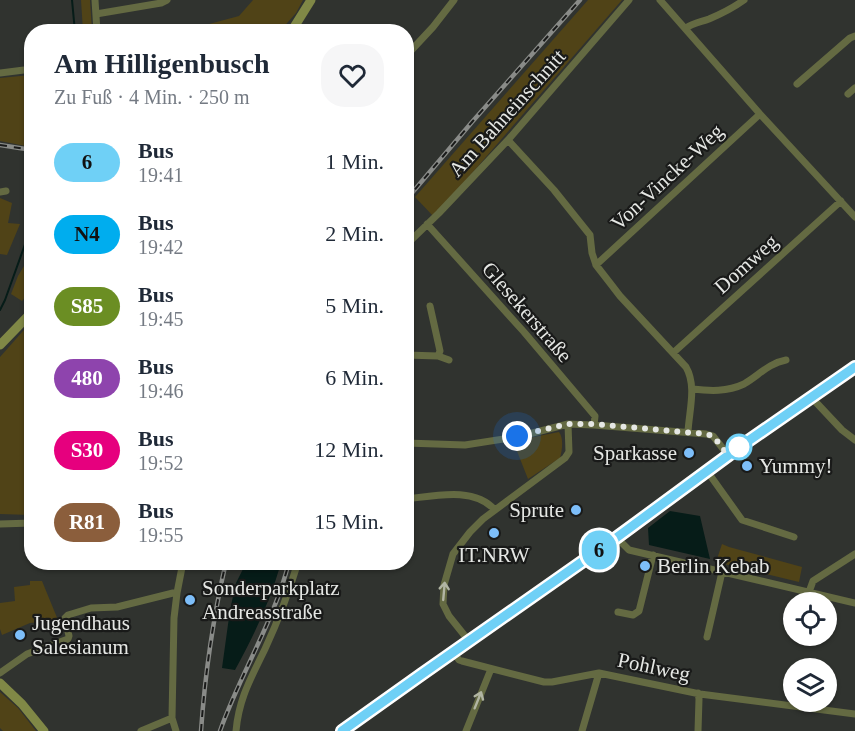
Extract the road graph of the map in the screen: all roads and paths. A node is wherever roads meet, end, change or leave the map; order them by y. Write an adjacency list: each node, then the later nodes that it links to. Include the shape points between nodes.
1 (95, 0): 8 (street)
2 (167, 0): 8 (street)
3 (311, 0): 10 (main road)
4 (454, 0): 13 (street)
5 (629, 0): 20 (street, Am Bahneinschnitt)
6 (660, 0): 11 (street)
7 (744, 0): 11 (street)
8 (96, 14): 9 (street)
9 (97, 24)
10 (296, 24)
11 (686, 28): 19 (street)
12 (855, 36): 16 (street)
13 (414, 47)
14 (24, 70): 15 (street)
15 (0, 73)
16 (797, 84)
17 (855, 88): 18 (street)
18 (848, 94)
19 (760, 114): 21 (street); 25 (street, Von-Vincke-Weg)
20 (508, 140): 23 (street, Am Bahneinschnitt); 25 (street, via 590,235)
21 (841, 201): 22 (street); 29 (street, Domweg)
22 (855, 217)
23 (427, 225): 24 (street, Am Bahneinschnitt); 38 (street, Glesekerstraße, via 595,416)
24 (414, 237)
25 (596, 265): 29 (street)
26 (430, 306): 31 (street)
27 (24, 320): 28 (main road)
28 (0, 345)
29 (674, 353): 35 (street, via 690,374)
30 (414, 355): 31 (street)
31 (438, 356): 32 (street)
32 (449, 360)
33 (786, 360): 35 (street, via 730,389)
34 (855, 367): 36 (main road)
35 (692, 390): 39 (street)
36 (812, 398): 40 (street); 42 (main road)
37 (568, 424): 38 (street); 41 (street, via 465,445); 45 (street, via 569,452 565,458)
38 (594, 424): 39 (street)
39 (688, 432): 42 (street, via 713,436)
40 (855, 440)
41 (414, 443)
42 (728, 455): 43 (main road)
43 (707, 471): 48 (street, via 742,520); 49 (main road)
44 (414, 498): 45 (street, via 471,496)
45 (495, 510): 61 (street, one-way to 45, via 443,604 444,585 456,550 477,524)
46 (24, 522): 47 (street)
47 (0, 524)
48 (794, 537)
49 (616, 538): 51 (street, via 629,550); 61 (main road)
50 (855, 554): 55 (street, via 813,581)
51 (653, 555): 54 (street); 59 (street, via 639,611 633,615)
52 (181, 570): 56 (street)
53 (296, 570): 74 (street, via 239,706)
54 (722, 572): 55 (street); 60 (street)
55 (810, 592)
56 (177, 593): 64 (street, via 68,615 68,639 27,654); 69 (street)
57 (837, 599): 58 (street)
58 (855, 603)
59 (618, 612)
60 (707, 637)
61 (469, 641): 62 (main road)
62 (453, 652): 63 (street, Pohlweg, via 459,660); 70 (main road)
63 (490, 669): 65 (street, Pohlweg, via 544,682); 75 (street, one-way to 63)
64 (0, 673)
65 (599, 673): 67 (street, Pohlweg); 76 (street)
66 (0, 683): 71 (main road)
67 (698, 693): 68 (street, Pohlweg); 77 (street)
68 (855, 714)
69 (172, 718): 72 (street); 73 (street)
70 (349, 729)
71 (44, 731)
72 (141, 731)
73 (176, 731)
74 (236, 731)
75 (466, 731)
76 (582, 731)
77 (698, 731)

